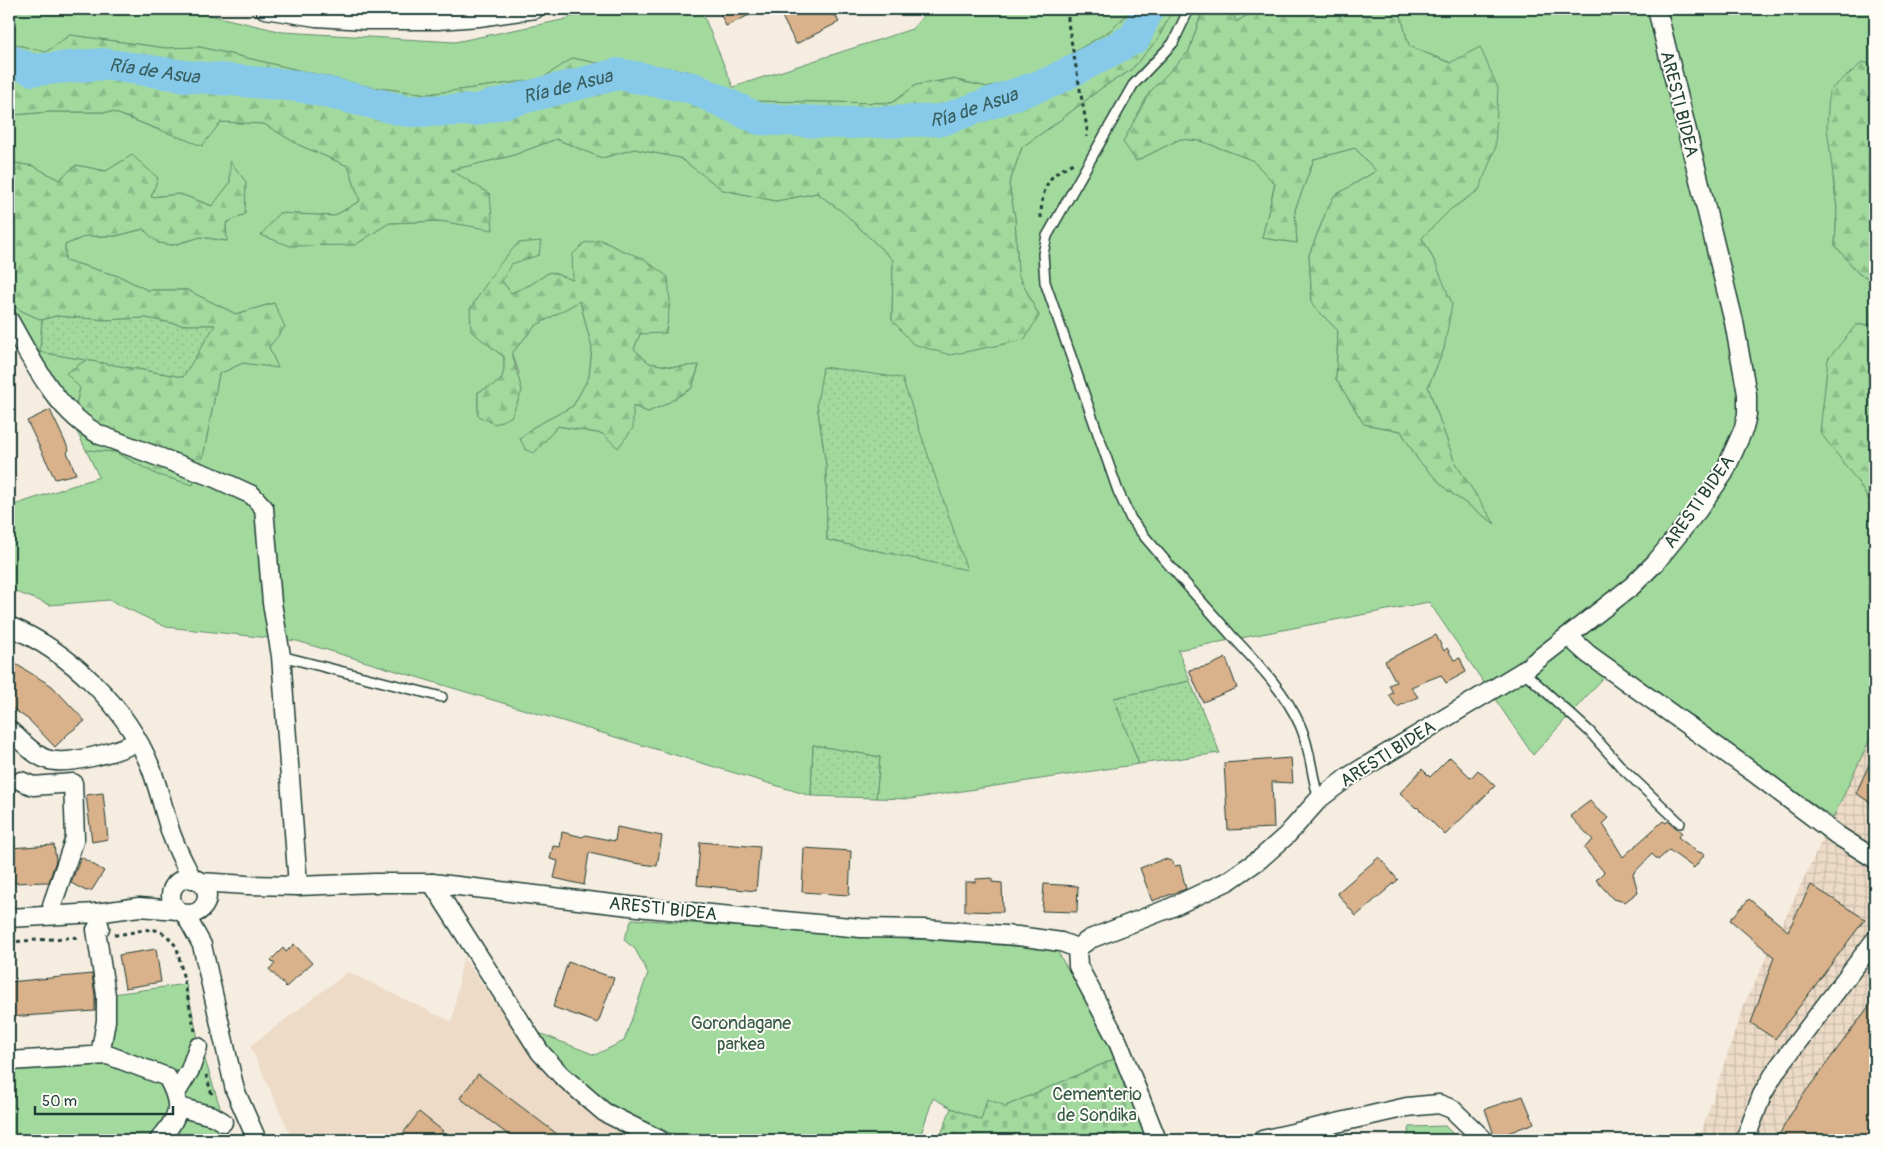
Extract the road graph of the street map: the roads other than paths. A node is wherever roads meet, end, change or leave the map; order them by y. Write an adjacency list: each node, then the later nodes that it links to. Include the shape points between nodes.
1 (265, 9): 2 (street, via 365,20 471,18)
2 (535, 9)
3 (1189, 9): 15 (lane, via 1173,43 1133,85 1047,236 1043,254 1045,282 1131,520 1289,703 1309,749)
4 (1657, 9): 7 (street, ARESTI BIDEA, via 1734,322 1747,394 1747,414 1724,473 1698,510 1632,586)
5 (9, 320): 8 (street, via 59,403 84,426 215,478 252,495 264,508 272,604)
6 (9, 626): 12 (street, via 30,635 81,671 118,710)
7 (1568, 636): 9 (street, ARESTI BIDEA); 17 (street, via 1588,654 1837,835)
8 (281, 656): 10 (lane); 21 (street)
9 (1522, 671): 15 (street, ARESTI BIDEA, via 1348,777); 16 (lane, via 1588,731)
10 (442, 697)
11 (9, 730): 12 (street, via 46,759 63,762 122,750)
12 (138, 742): 18 (street, via 150,766)
13 (45, 775): 14 (street)
14 (15, 783): 23 (street, via 33,786 73,783 75,838)
15 (1319, 799): 30 (street, ARESTI BIDEA, via 1260,859 1228,881 1090,939)
16 (1680, 823)
17 (1875, 859)
18 (185, 884): 20 (street, ARESTI BIDEA); 22 (street, via 206,890); 24 (street, ARESTI BIDEA); 25 (street, via 172,901)
19 (432, 884): 21 (street, ARESTI BIDEA); 30 (street, ARESTI BIDEA, via 860,928 1018,936 1061,942); 38 (street, via 540,1052 604,1112)
20 (247, 885): 21 (street, ARESTI BIDEA); 22 (street, ARESTI BIDEA)
21 (298, 886)
22 (206, 903): 25 (street, via 196,913); 29 (street)
23 (52, 905)
24 (139, 907): 25 (street, ARESTI BIDEA); 26 (street, ARESTI BIDEA)
25 (182, 912): 29 (street)
26 (96, 913): 27 (street, ARESTI BIDEA); 32 (street, via 106,995 106,1021)
27 (9, 918)
28 (1875, 940): 42 (street, via 1777,1069 1762,1095)
29 (202, 945): 37 (street, via 235,1090)
30 (1077, 948): 39 (street, via 1078,966 1118,1042)
31 (198, 1047): 34 (street)
32 (100, 1055): 33 (street); 34 (street, via 167,1077)
33 (9, 1060)
34 (177, 1100): 35 (street); 36 (street, via 172,1125)
35 (223, 1122)
36 (159, 1140)
37 (257, 1140)
38 (660, 1140)
39 (1157, 1140)
40 (1262, 1140): 41 (street, via 1407,1107 1439,1104 1452,1109)
41 (1484, 1140)
42 (1745, 1140)

